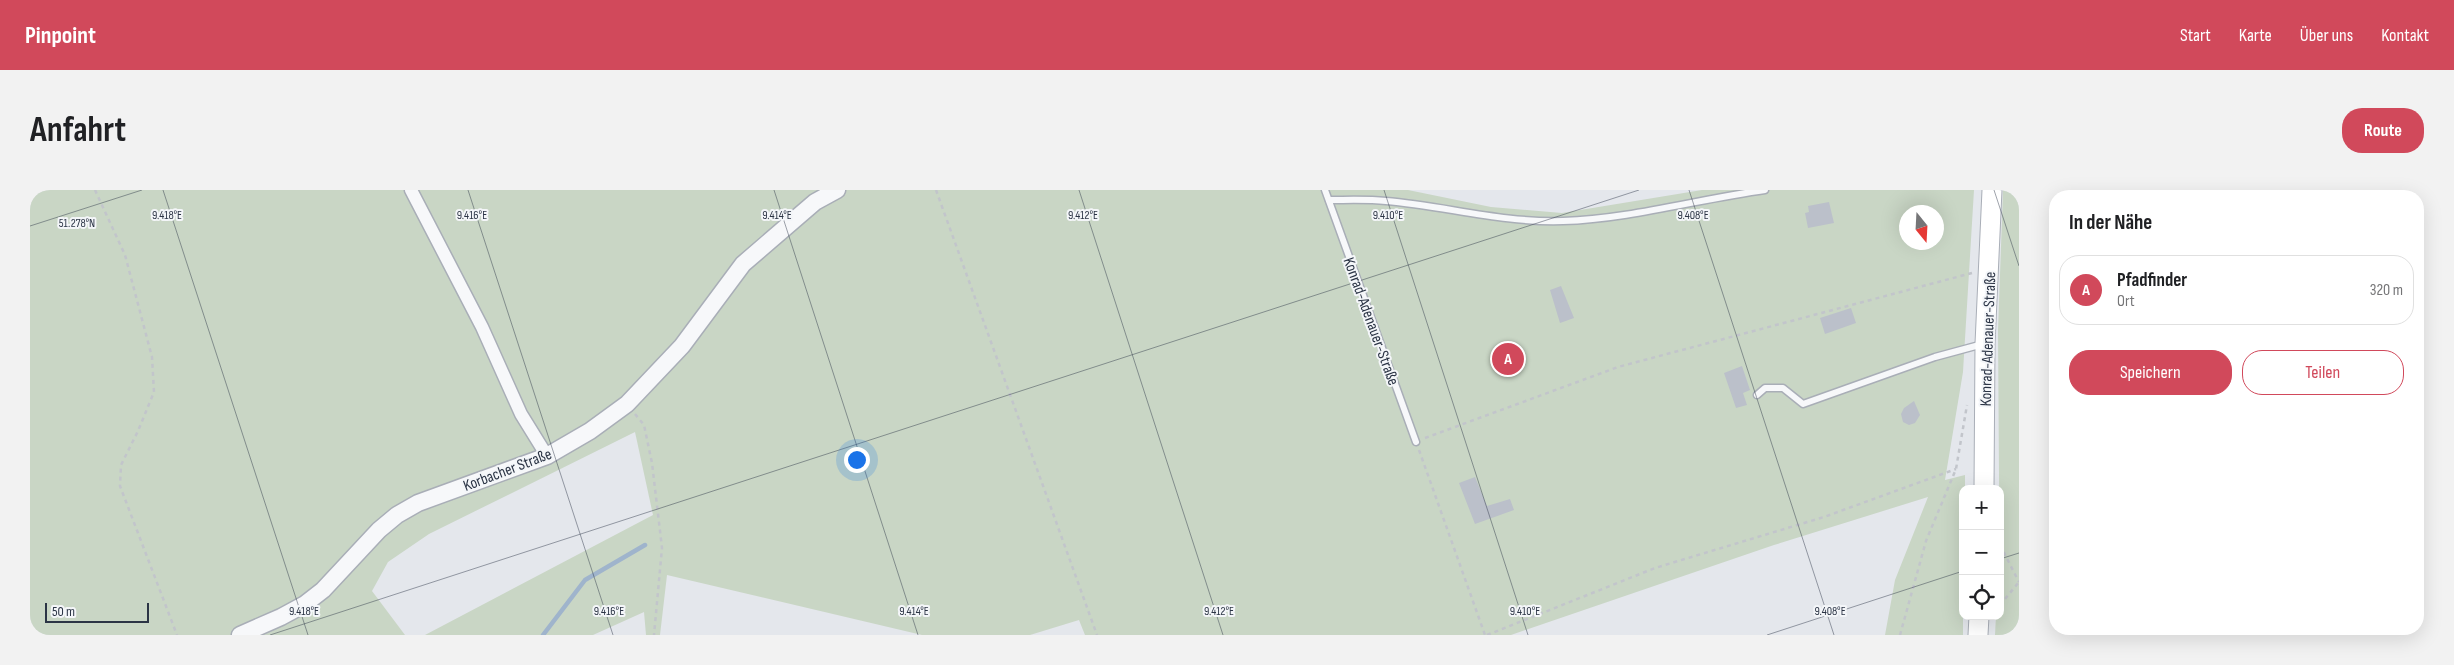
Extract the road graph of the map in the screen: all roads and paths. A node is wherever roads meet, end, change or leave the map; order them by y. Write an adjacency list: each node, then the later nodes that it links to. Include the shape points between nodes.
1 (95, 190): 22 (path, via 125,255 152,358 154,392 121,465 120,486)
2 (411, 190): 15 (street, via 482,327 521,414)
3 (837, 190): 13 (street, Korbacher Straße, via 815,202 743,264 682,346)
4 (936, 190): 25 (path)
5 (1325, 190): 8 (lane, Konrad-Adenauer-Straße)
6 (1765, 190): 8 (lane, via 1564,221 1530,221 1385,200)
7 (1992, 190): 10 (main road, Konrad-Adenauer-Straße)
8 (1329, 200): 14 (lane, Konrad-Adenauer-Straße)
9 (1978, 271): 14 (path, via 1618,367)
10 (1985, 344): 11 (lane, via 1935,356 1803,404 1783,388 1765,388); 17 (main road, Konrad-Adenauer-Straße)
11 (1757, 395)
12 (1968, 400): 16 (path)
13 (627, 404): 15 (street, Korbacher Straße); 24 (path, via 644,425 662,548)
14 (1416, 442): 26 (path)
15 (547, 456): 23 (street, Korbacher Straße, via 418,503 397,515 323,590 297,608)
16 (1956, 469): 26 (path, via 1824,517 1655,568); 27 (path, via 1926,541)
17 (1984, 485)
18 (2004, 553): 19 (path)
19 (2019, 582): 20 (path)
20 (2004, 599)
21 (1979, 620): 28 (main road)
22 (177, 635)
23 (240, 635)
24 (654, 635)
25 (1097, 635)
26 (1486, 635)
27 (1900, 635)
28 (1978, 635)

